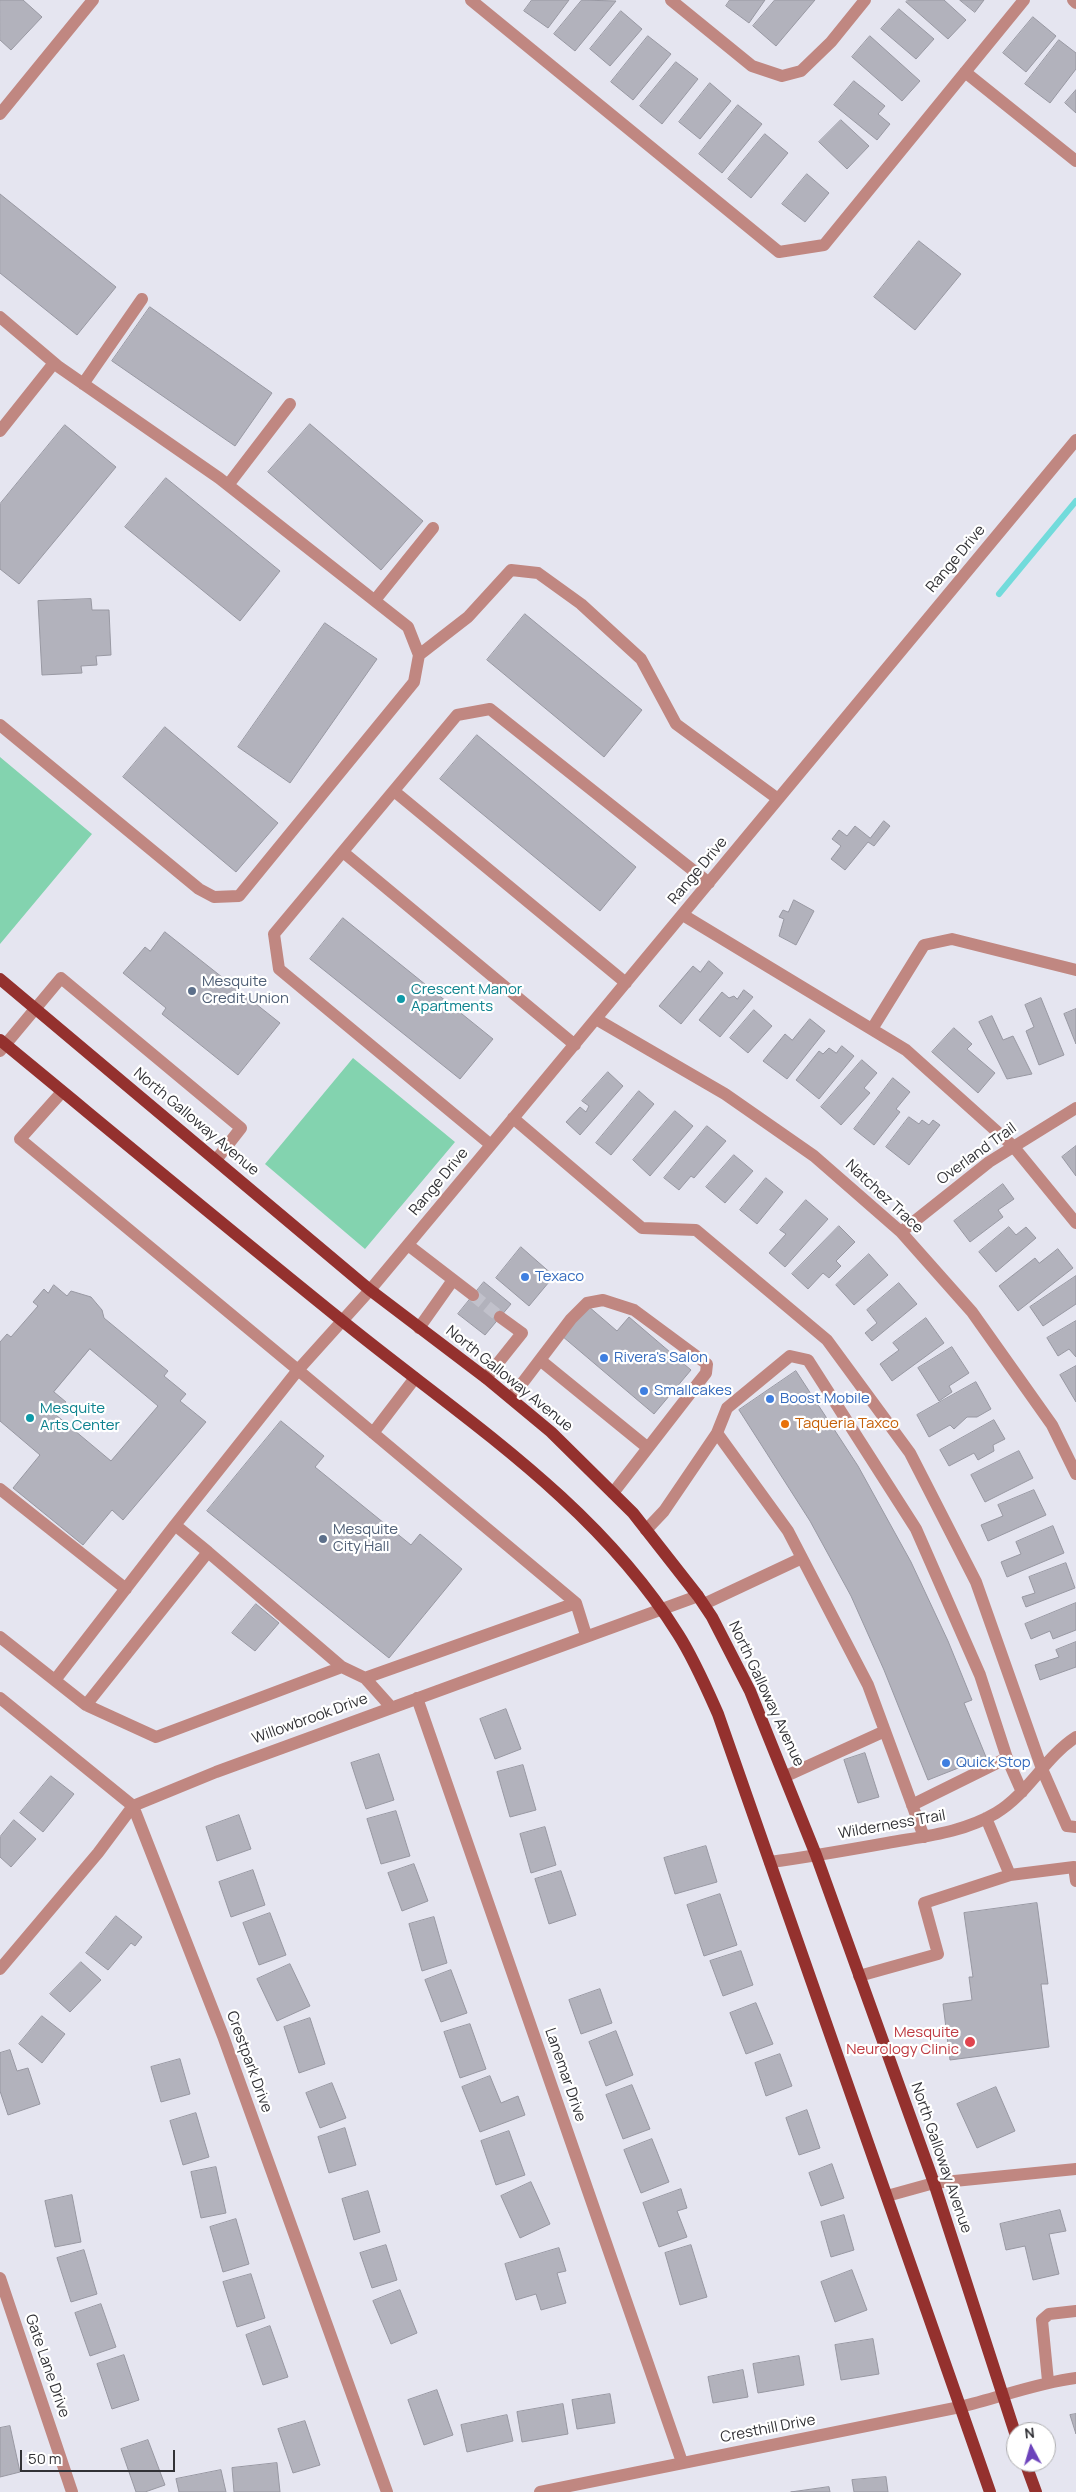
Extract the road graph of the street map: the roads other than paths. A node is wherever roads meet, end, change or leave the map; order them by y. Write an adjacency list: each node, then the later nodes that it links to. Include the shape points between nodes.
1 (471, 0): 8 (street, via 779,252 824,245)
2 (671, 0): 3 (street, via 752,66 782,76 801,71 831,42)
3 (865, 0)
4 (1024, 0): 8 (street)
5 (1073, 0): 7 (street)
6 (90, 1): 9 (street)
7 (1076, 3)
8 (965, 72): 10 (street)
9 (0, 114)
10 (1076, 161)
11 (142, 299): 14 (street)
12 (0, 317): 13 (street)
13 (54, 363): 14 (street); 16 (street)
14 (83, 384): 18 (street)
15 (290, 404): 18 (street)
16 (0, 431)
17 (1076, 440): 24 (street, Range Drive)
18 (228, 485): 20 (street)
19 (433, 528): 20 (street)
20 (375, 600): 21 (street, via 408,627)
21 (419, 655): 22 (street, via 414,682 239,896 214,897 199,889); 24 (street, via 468,617 511,570 538,573 581,604 641,659 676,724)
22 (0, 725)
23 (394, 790): 25 (street); 26 (street, via 457,715 490,709); 30 (street)
24 (778, 799): 26 (street, Range Drive)
25 (342, 852): 35 (street); 39 (street, via 274,934 279,969)
26 (709, 883): 27 (street, Range Drive)
27 (683, 915): 30 (street, Range Drive); 33 (street)
28 (1076, 970): 33 (street, via 952,939 924,946)
29 (0, 978): 31 (main road, North Galloway Avenue)
30 (626, 983): 32 (street, Range Drive)
31 (36, 1007): 34 (street); 41 (main road, North Galloway Avenue); 41 (street, via 61,978 234,1122 241,1128)
32 (596, 1019): 35 (street, Range Drive); 43 (street, Natchez Trace, via 725,1094 806,1150)
33 (872, 1029): 40 (street, via 906,1050)
34 (2, 1045): 36 (main road)
35 (575, 1045): 38 (street, Range Drive)
36 (62, 1092): 49 (main road); 52 (street, via 20,1139)
37 (1076, 1108): 40 (street, Overland Trail)
38 (513, 1118): 39 (street, Range Drive); 82 (street, via 642,1228 696,1230 827,1340 910,1453 976,1582)
39 (491, 1145): 44 (street, Range Drive)
40 (1014, 1146): 42 (street); 43 (street, Overland Trail, via 989,1162)
41 (216, 1160): 46 (main road, North Galloway Avenue)
42 (1076, 1223)
43 (902, 1232): 59 (street, Natchez Trace, via 972,1312 1052,1425)
44 (408, 1244): 45 (street); 46 (street, Range Drive)
45 (453, 1280): 47 (street); 50 (street)
46 (370, 1290): 49 (street, Range Drive); 50 (main road, North Galloway Avenue)
47 (474, 1295)
48 (500, 1317): 54 (street, via 522,1333)
49 (342, 1321): 52 (street, Range Drive); 53 (main road)
50 (419, 1328): 54 (main road, North Galloway Avenue)
51 (540, 1360): 55 (street); 58 (street); 58 (street, via 587,1303 603,1300 634,1310 707,1364 706,1373)
52 (298, 1370): 56 (street); 62 (street, Range Drive)
53 (415, 1378): 56 (street); 69 (main road, via 506,1449 591,1526)
54 (486, 1378): 55 (main road, North Galloway Avenue)
55 (510, 1398): 61 (main road, North Galloway Avenue, via 552,1432)
56 (373, 1433): 68 (street)
57 (717, 1433): 63 (street, via 664,1511); 65 (street, via 788,1531); 81 (street, via 727,1408 790,1356 808,1360 916,1529 980,1675)
58 (648, 1448): 61 (street)
59 (1076, 1474)
60 (0, 1489): 66 (street)
61 (613, 1493): 63 (main road, North Galloway Avenue)
62 (175, 1525): 64 (street); 66 (street, Range Drive)
63 (646, 1530): 67 (main road, North Galloway Avenue)
64 (208, 1552): 72 (street); 77 (street)
65 (802, 1558): 67 (street, Willowbrook Drive); 79 (street, via 868,1685)
66 (126, 1589): 74 (street, Range Drive)
67 (701, 1600): 69 (street, Willowbrook Drive); 83 (main road, North Galloway Avenue, via 750,1691)
68 (576, 1603): 70 (street); 73 (street)
69 (661, 1610): 70 (street, Willowbrook Drive); 91 (main road, via 693,1660 718,1714)
70 (586, 1635): 76 (street, Willowbrook Drive)
71 (0, 1637): 74 (street)
72 (342, 1666): 73 (street); 77 (street, via 156,1737)
73 (365, 1678): 78 (street)
74 (55, 1680): 77 (street)
75 (0, 1698): 86 (street, Crestpark Drive)
76 (417, 1698): 78 (street, Willowbrook Drive); 106 (street, Lanemar Drive)
77 (86, 1705)
78 (391, 1707): 86 (street, Willowbrook Drive)
79 (885, 1731): 83 (street); 85 (street)
80 (1076, 1737): 82 (street, Wilderness Trail)
81 (1008, 1758): 84 (street); 85 (street)
82 (1042, 1769): 84 (street, Wilderness Trail); 88 (street, via 1067,1826)
83 (786, 1776): 90 (main road, North Galloway Avenue)
84 (1022, 1792): 87 (street, Wilderness Trail)
85 (912, 1805): 89 (street)
86 (133, 1806): 94 (street, via 98,1853); 109 (street, Crestpark Drive, via 223,2036)
87 (986, 1818): 89 (street, Wilderness Trail, via 945,1834); 92 (street)
88 (1076, 1827)
89 (924, 1837): 90 (street, Wilderness Trail)
90 (816, 1855): 91 (street, Wilderness Trail); 95 (main road, North Galloway Avenue)
91 (770, 1862): 98 (main road)
92 (1010, 1875): 93 (street, via 1074,1867); 95 (street, via 924,1903 938,1954)
93 (1076, 1881)
94 (0, 1969)
95 (859, 1976): 97 (main road, North Galloway Avenue)
96 (1076, 2169): 97 (street)
97 (934, 2183): 98 (street); 103 (main road, North Galloway Avenue)
98 (887, 2196): 104 (main road)
99 (0, 2278): 108 (street, Gate Lane Drive)
100 (1076, 2311): 102 (street, via 1049,2314 1042,2320)
101 (1076, 2378): 102 (street, Cresthill Drive)
102 (1048, 2381): 103 (street, Cresthill Drive)
103 (1002, 2397): 104 (street, Cresthill Drive); 105 (main road, North Galloway Avenue)
104 (960, 2407): 106 (street, Cresthill Drive); 111 (main road)
105 (1011, 2422)
106 (682, 2462): 110 (street, Cresthill Drive)
107 (1029, 2472): 112 (main road)
108 (72, 2492)
109 (387, 2492)
110 (540, 2492)
111 (990, 2492)
112 (1036, 2492)

